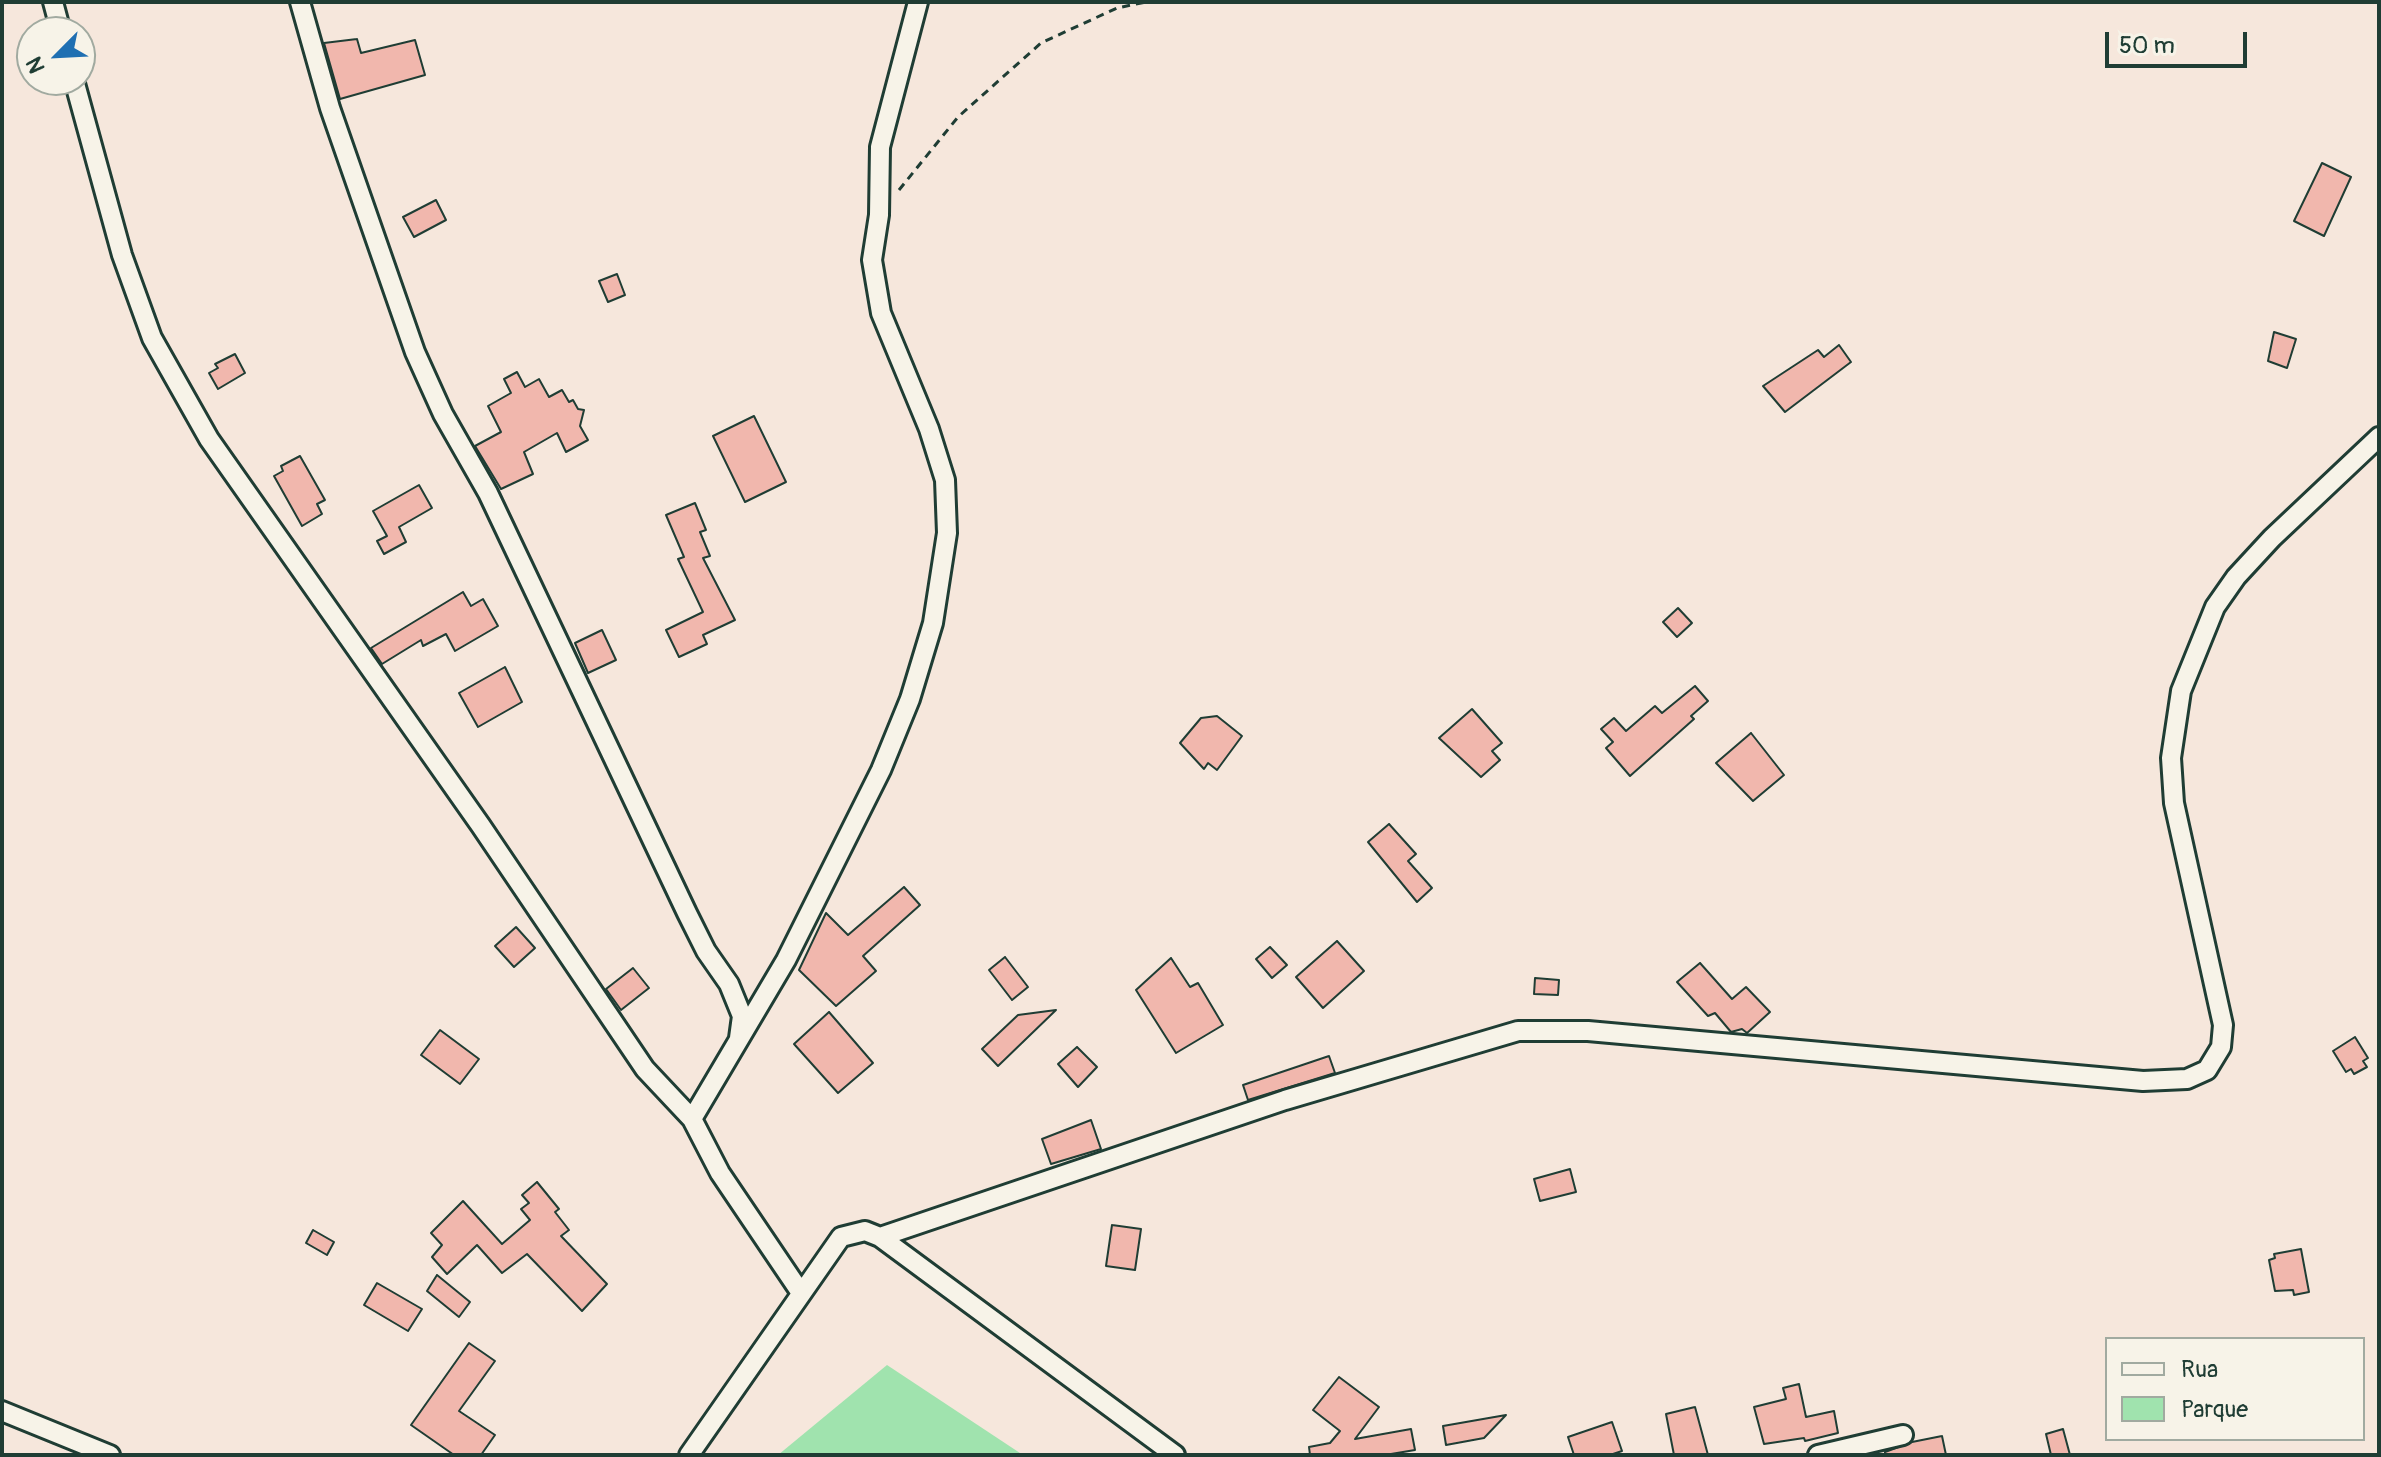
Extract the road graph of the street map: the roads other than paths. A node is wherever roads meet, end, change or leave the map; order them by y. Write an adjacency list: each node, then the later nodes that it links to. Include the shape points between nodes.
1 (300, 2): 5 (street, via 330,108 415,352 488,493 693,926 729,984 742,1016)
2 (918, 2): 5 (street, via 880,147 872,260 881,313 945,480 947,533 933,623 881,770)
3 (78, 96): 6 (street, via 122,255 152,338 209,439 645,1069)
4 (2379, 437): 7 (street, via 2236,577 2215,607 2181,691 2171,758 2174,803 2223,1025 2221,1047 2207,1070 2187,1079 2143,1081 1588,1031 1518,1031 1285,1100)
5 (738, 1045): 6 (street)
6 (692, 1119): 8 (street, via 720,1173)
7 (880, 1237): 8 (street, via 865,1231 841,1237); 13 (street)
8 (801, 1293): 12 (street)
9 (2, 1411): 11 (street)
10 (1903, 1435): 14 (street)
11 (110, 1455)
12 (689, 1455)
13 (1175, 1455)
14 (1818, 1455)

